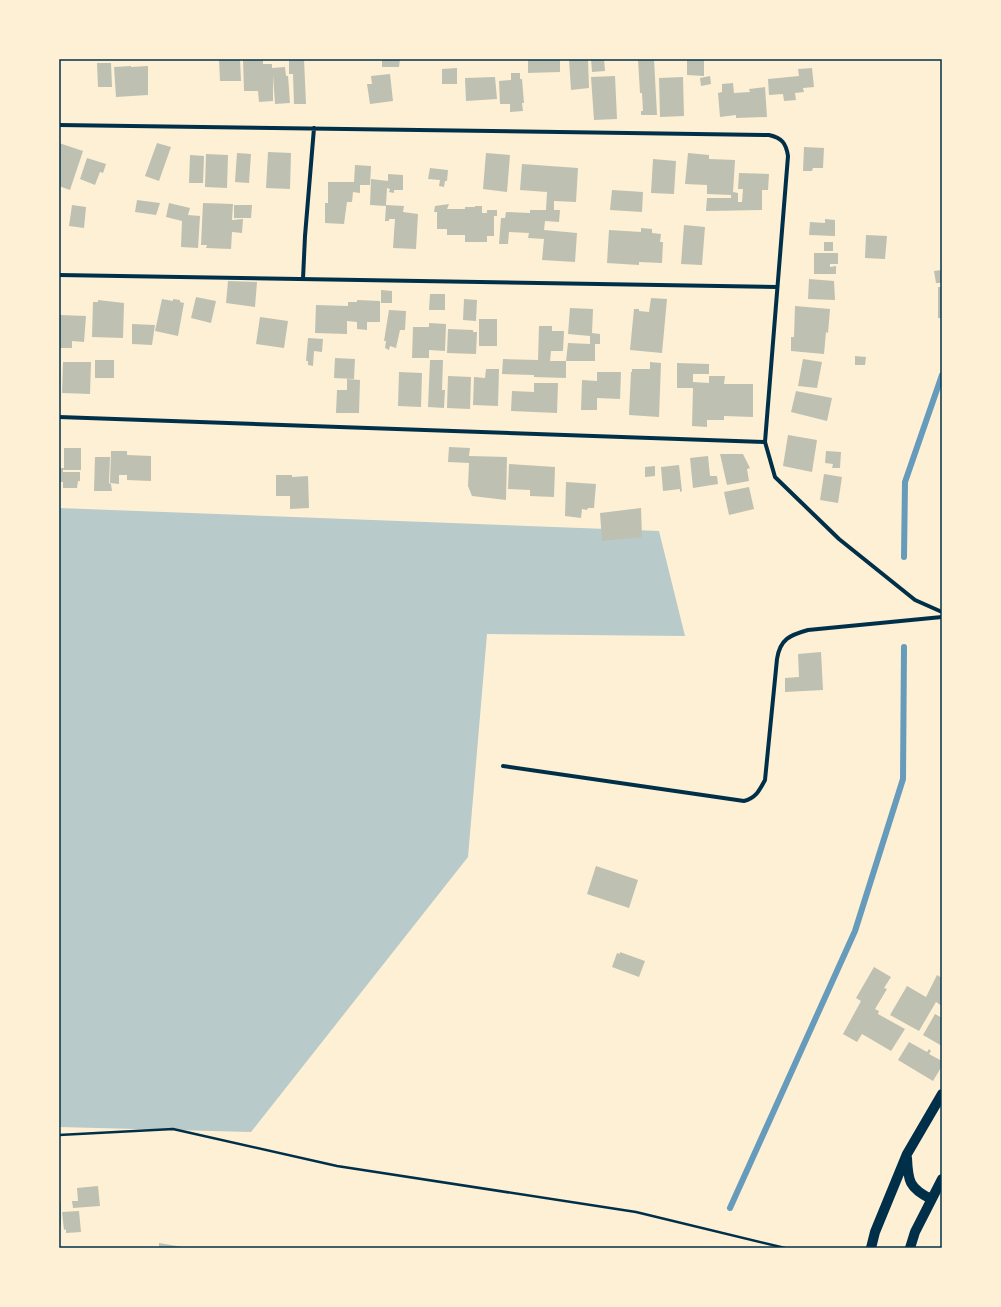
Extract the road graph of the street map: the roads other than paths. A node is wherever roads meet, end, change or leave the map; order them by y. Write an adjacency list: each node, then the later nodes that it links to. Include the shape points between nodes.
1 (59, 125): 2 (street)
2 (314, 128): 4 (street); 5 (street, via 777,137 783,142 788,156)
3 (59, 275): 4 (street)
4 (303, 279): 5 (street)
5 (777, 287): 7 (street)
6 (59, 417): 7 (street)
7 (765, 442): 8 (street, via 775,477 839,539 916,600)
8 (942, 612)
9 (942, 617): 10 (street, via 808,630 785,639 779,648 777,659 765,780 759,793 752,799 744,801)
10 (503, 766)
11 (942, 1094): 12 (main road)
12 (906, 1154): 14 (main road, via 908,1177 912,1186 920,1194); 15 (main road)
13 (942, 1179): 14 (main road)
14 (931, 1199): 16 (main road)
15 (871, 1248)
16 (910, 1248)

